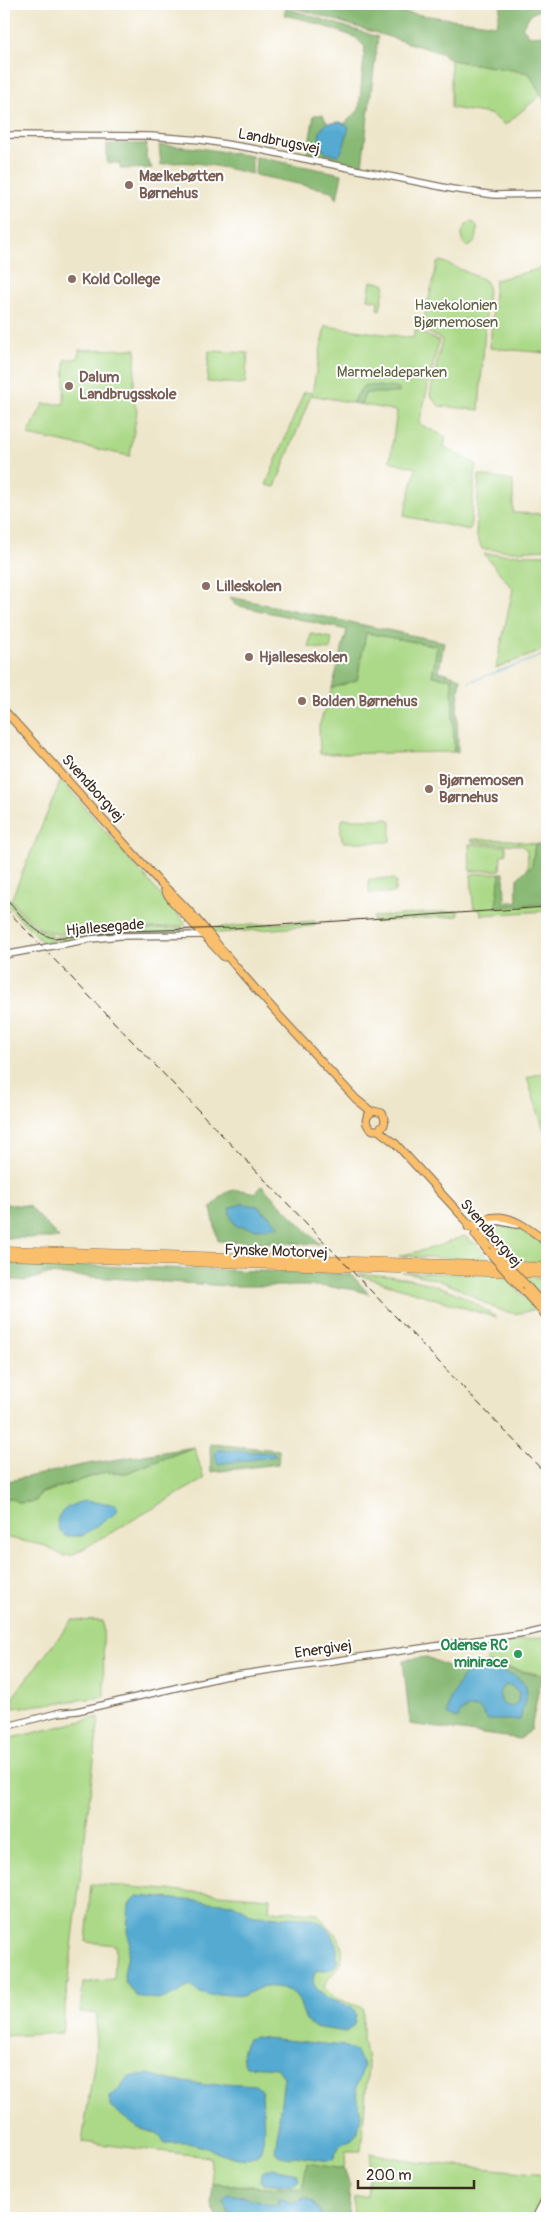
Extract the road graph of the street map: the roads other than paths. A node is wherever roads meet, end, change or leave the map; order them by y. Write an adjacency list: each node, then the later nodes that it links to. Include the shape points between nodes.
1 (4, 135): 2 (street, Landbrugsvej, via 150,136 201,140 452,190)
2 (547, 194)
3 (4, 710): 4 (main road, Svendborgvej, via 176,897)
4 (206, 935): 5 (street, Hjallesegade, via 110,937); 6 (main road, Svendborgvej)
5 (4, 955)
6 (370, 1114): 7 (main road, via 382,1113 385,1119); 7 (main road, via 366,1121 368,1126 373,1130)
7 (381, 1127): 9 (main road, Svendborgvej)
8 (514, 1224): 9 (street, via 497,1221); 10 (street, via 490,1225 483,1231); 11 (street)
9 (471, 1227): 10 (main road, Svendborgvej); 11 (main road, via 492,1218 513,1219); 13 (main road, Svendborgvej)
10 (483, 1238): 13 (main road, Svendborgvej)
11 (547, 1243)
12 (4, 1250): 15 (highway, Fynske Motorvej)
13 (491, 1250): 17 (main road, Svendborgvej, bridge)
14 (4, 1256): 16 (highway, Fynske Motorvej)
15 (547, 1267)
16 (547, 1274)
17 (523, 1286): 18 (main road, Svendborgvej); 19 (main road, Svendborgvej)
18 (547, 1309)
19 (547, 1317)
20 (547, 1628): 21 (street, Energivej, via 222,1677)
21 (4, 1726)
22 (547, 2195): 23 (street)
23 (535, 2218)

